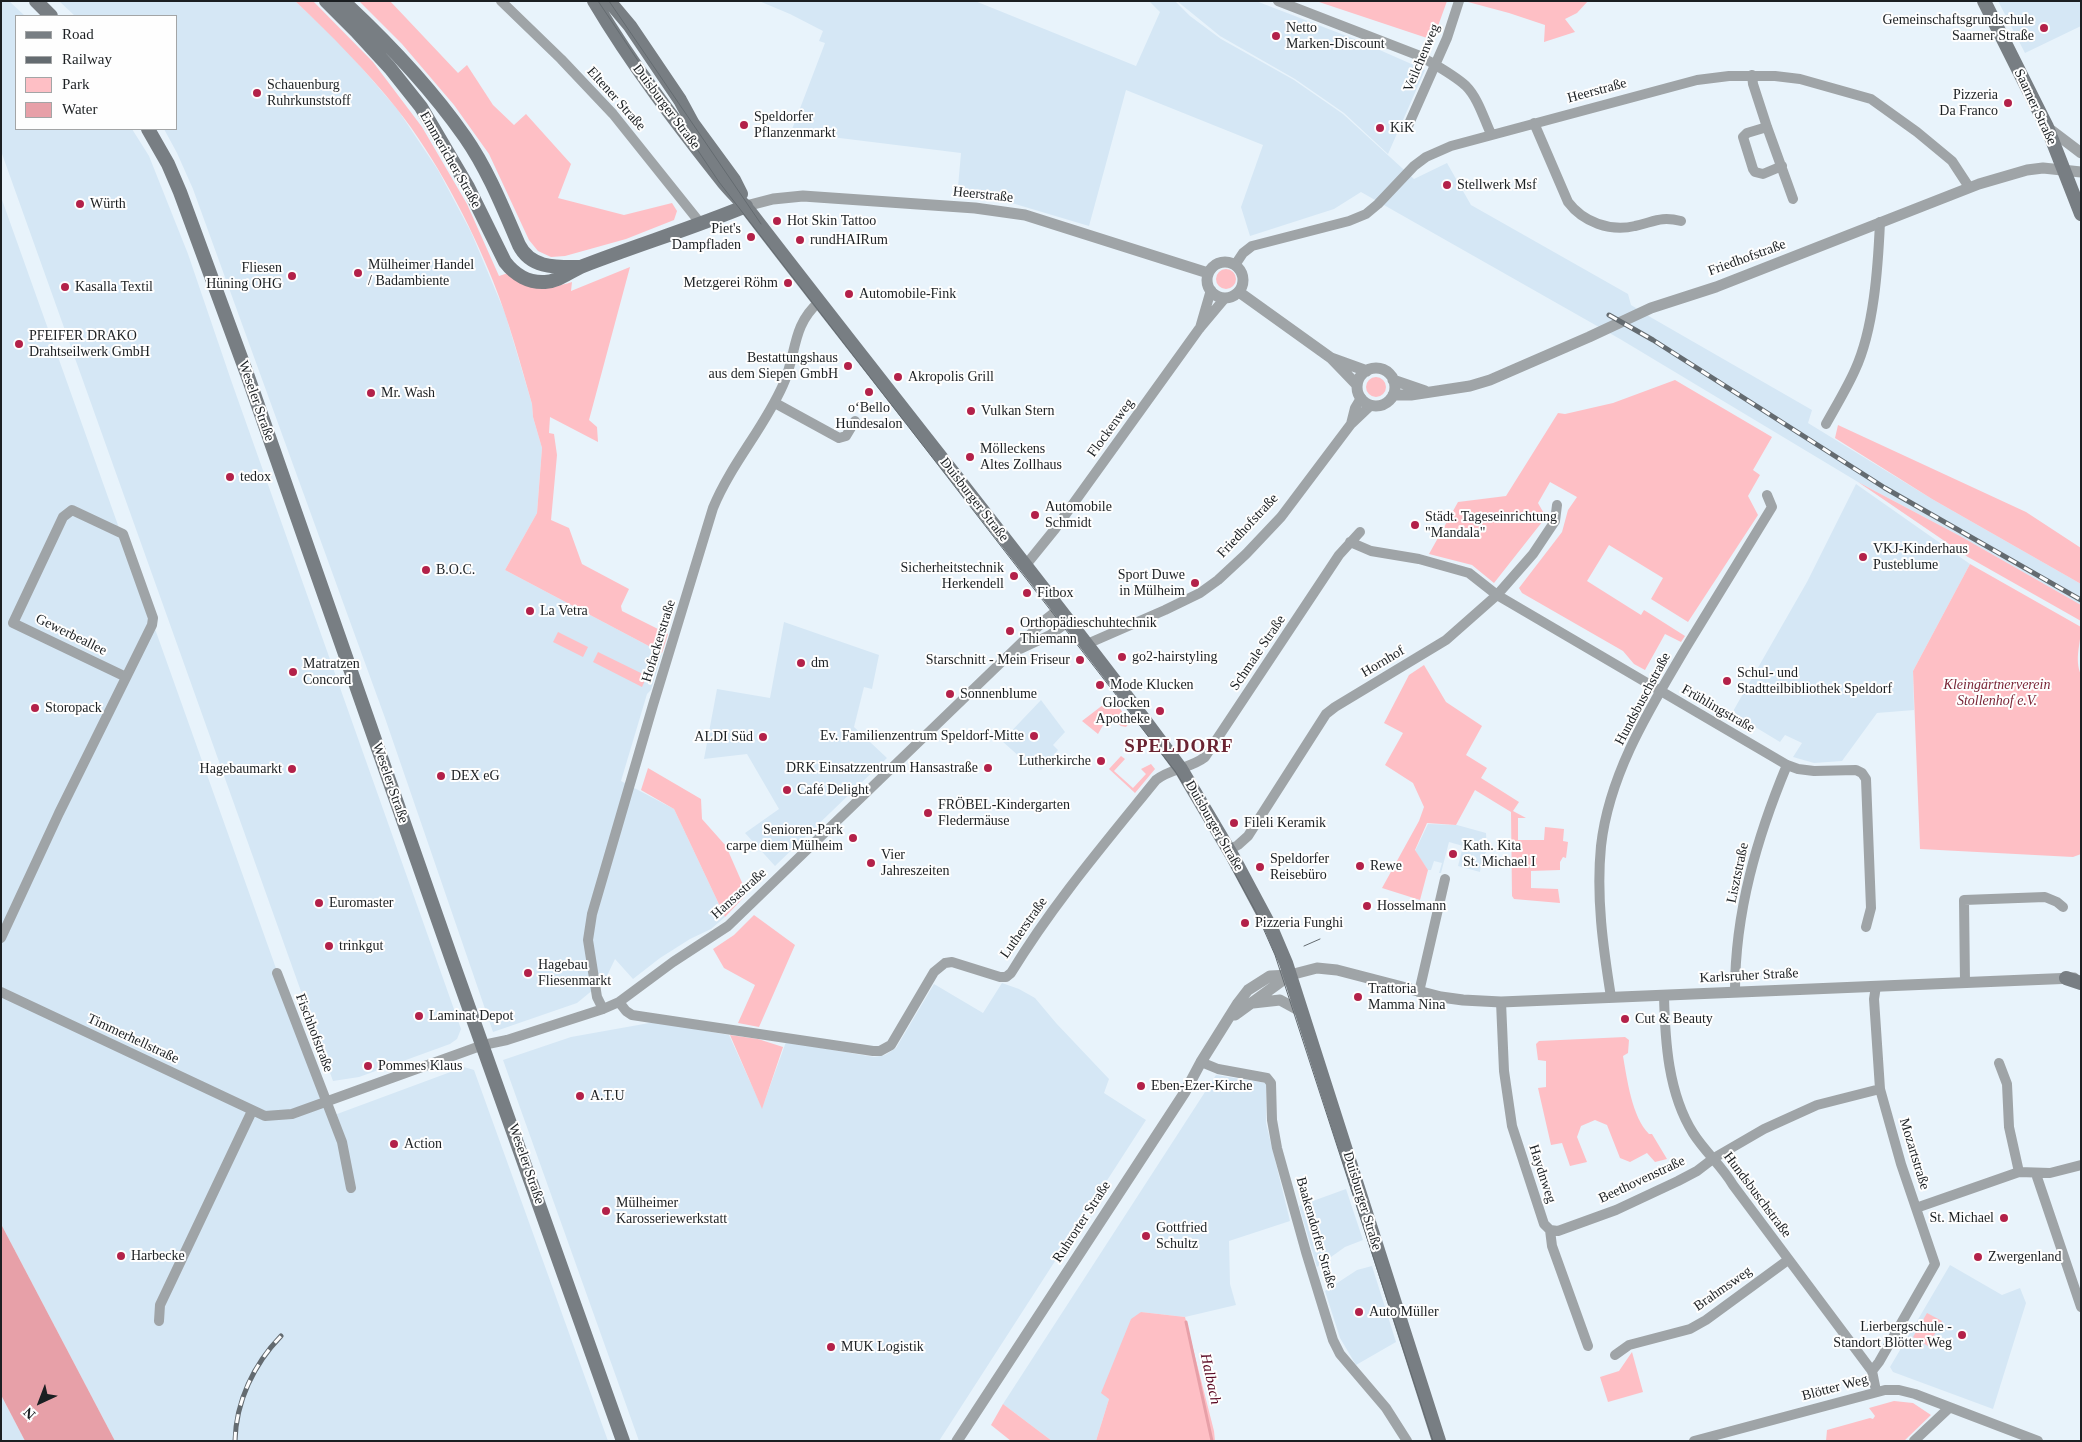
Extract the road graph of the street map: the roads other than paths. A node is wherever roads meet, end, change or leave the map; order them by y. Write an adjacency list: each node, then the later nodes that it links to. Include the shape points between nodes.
1 (36, 1): 10 (main road)
2 (326, 1): 31 (main road, Emmericher Straße, via 390,68 421,108 468,187 509,267 526,280 543,282 562,278)
3 (343, 1): 31 (main road, Emmericher Straße, via 429,91 465,137 490,180 525,254 546,266)
4 (501, 1): 29 (street, Eltener Straße, via 612,114)
5 (594, 1): 25 (main road, Duisburger Straße, via 639,72 726,186)
6 (609, 1): 25 (main road, Duisburger Straße, via 639,38 693,124 734,180)
7 (1278, 1): 11 (street)
8 (1459, 1): 11 (street, Veilchenweg)
9 (1984, 1): 16 (main road, Saarner Straße)
10 (50, 15)
11 (1435, 65): 14 (street, Veilchenweg); 18 (street, via 1466,86)
12 (1752, 75): 13 (street, Heerstraße, via 1697,80); 15 (street); 23 (street, Heerstraße, via 1800,79 1871,99 1952,161)
13 (1534, 124): 18 (street, Heerstraße); 27 (street, via 1568,202 1576,213 1604,226 1618,228 1634,227 1656,219)
14 (1408, 126)
15 (1767, 127): 20 (street); 20 (street, via 1747,133 1743,138 1753,169 1763,174)
16 (2047, 127): 19 (street); 21 (main road, Saarner Straße)
17 (149, 130): 85 (main road, Weseler Straße, via 180,192 240,355)
18 (1491, 134): 30 (street, Heerstraße, via 1426,157 1366,214 1252,246)
19 (2081, 154)
20 (1782, 166): 24 (street)
21 (2064, 171): 22 (street, Friedhofstraße); 23 (street, Friedhofstraße, via 2027,170); 26 (main road, Saarner Straße)
22 (2081, 172)
23 (1969, 188): 28 (street, Friedhofstraße)
24 (1793, 199)
25 (746, 206): 29 (main road, Emmericher Straße); 32 (street, Heerstraße, via 803,196 975,208 1025,215); 36 (main road, Duisburger Straße)
26 (2081, 214)
27 (1681, 221)
28 (1880, 222): 42 (street, Friedhofstraße, via 1716,287 1651,308 1506,374 1470,386); 49 (street, via 1868,331 1856,369)
29 (701, 224): 31 (main road, Emmericher Straße)
30 (1235, 264): 32 (street, via 1220,262); 34 (street, via 1243,277)
31 (580, 267)
32 (1208, 273): 33 (street)
33 (1211, 290): 35 (street); 37 (street, Flockenweg)
34 (1239, 292): 35 (street); 38 (street)
35 (1225, 298): 37 (street, Flockenweg)
36 (819, 302): 45 (street, Hofackerstraße, via 807,313 797,333 785,382); 54 (main road, Duisburger Straße)
37 (1200, 329): 54 (street, Flockenweg)
38 (1331, 358): 39 (street); 41 (street)
39 (1367, 371): 40 (street, Friedhofstraße, via 1382,370); 41 (street, via 1362,374)
40 (1393, 380): 42 (street, Friedhofstraße); 43 (street)
41 (1358, 385): 44 (street)
42 (1427, 392): 43 (street, Friedhofstraße)
43 (1393, 395): 46 (street, Friedhofstraße, via 1386,403)
44 (1361, 398): 46 (street); 48 (street, Friedhofstraße)
45 (775, 403): 47 (street, via 838,438 846,436); 82 (street, Hofackerstraße, via 713,508 600,883 588,940)
46 (1370, 405): 48 (street, Friedhofstraße)
47 (855, 421)
48 (1351, 424): 58 (street, Friedhofstraße, via 1281,517 1218,580 1200,593)
49 (1826, 424)
50 (1767, 495): 61 (street, Hundsbuschstraße, via 1772,507)
51 (1557, 505): 55 (street, Hornhof, via 1555,521 1533,554)
52 (1360, 532): 53 (street, Schmale Straße)
53 (1350, 542): 55 (street, via 1371,551 1419,559 1469,573); 63 (street, Schmale Straße, via 1205,757 1197,764)
54 (1025, 566): 56 (main road, Duisburger Straße)
55 (1497, 595): 61 (street, Frühlingstraße); 64 (street, Hornhof, via 1446,640 1326,714 1248,836)
56 (1059, 609): 57 (main road, Duisburger Straße); 59 (street, Hansastraße)
57 (1069, 622): 58 (main road, Duisburger Straße); 59 (street, Hansastraße)
58 (1087, 644): 63 (main road, Duisburger Straße)
59 (1013, 652): 79 (street, Hansastraße, via 728,926)
60 (126, 677): 60 (street, Gewerbeallee, via 14,623 63,516 72,510 123,534 153,613 152,625); 68 (street, Gewerbeallee)
61 (1660, 691): 62 (street, Frühlingstraße); 78 (street, Hundsbuschstraße, via 1623,764 1603,830 1598,898)
62 (1787, 765): 67 (street, Frühlingstraße, via 1798,769 1856,770 1866,780 1871,908); 74 (street, Lisztstraße, via 1769,808 1750,870 1737,952)
63 (1181, 769): 64 (main road, Duisburger Straße); 79 (street, Lutherstraße, via 1169,771 1156,780 1052,910 1012,973 1000,977 952,962 938,967 891,1045 880,1051 632,1015)
64 (1229, 850): 70 (main road, Duisburger Straße, via 1272,930)
65 (1445, 879): 76 (street)
66 (2063, 907): 72 (street, via 2045,897 1964,900)
67 (1866, 927)
68 (1, 938)
69 (277, 973): 89 (street, Fischhofstraße)
70 (1290, 975): 76 (street, Karlsruher Straße, via 1317,968 1337,970); 81 (street, Ruhrorter Straße); 83 (main road, Duisburger Straße); 84 (street, Ruhrorter Straße, via 1270,976 1259,982 1248,990)
71 (2077, 978): 72 (street, Karlsruher Straße)
72 (1965, 983): 73 (street, Karlsruher Straße)
73 (1876, 986): 74 (street, Karlsruher Straße); 88 (street, Mozartstraße, via 1874,999)
74 (1735, 991): 77 (street, Karlsruher Straße)
75 (1, 992): 90 (street, Timmerhellstraße)
76 (1419, 992): 80 (street, Karlsruher Straße, via 1463,1000)
77 (1664, 995): 78 (street, Karlsruher Straße); 91 (street, Hundsbuschstraße, via 1666,1043 1676,1096 1693,1132)
78 (1611, 997): 80 (street, Karlsruher Straße)
79 (619, 1002): 82 (street, Hansastraße)
80 (1501, 1002): 97 (street, Haydnweg, via 1504,1071 1512,1126 1544,1224)
81 (1249, 1003): 83 (street, via 1280,1000); 84 (street, Ruhrorter Straße)
82 (603, 1009): 85 (street, Hansastraße)
83 (1302, 1012): 109 (main road, Duisburger Straße)
84 (1229, 1019): 86 (street, Ruhrorter Straße)
85 (483, 1046): 89 (street, Timmerhellstraße); 106 (main road, Weseler Straße)
86 (1201, 1062): 107 (street, Ruhrorter Straße, via 1185,1092); 108 (street, Baakendorfer Straße, via 1218,1069 1267,1078 1271,1083 1277,1148 1333,1340 1340,1354 1386,1408)
87 (1999, 1064): 93 (street, via 2007,1084 2009,1127)
88 (1880, 1089): 91 (street, Beethovenstraße, via 1817,1105 1764,1129); 96 (street, Mozartstraße)
89 (326, 1102): 90 (street, Timmerhellstraße, via 277,1116); 95 (street, via 342,1142)
90 (252, 1111): 100 (street, via 160,1306)
91 (1714, 1158): 97 (street, Beethovenstraße, via 1697,1171 1616,1210 1558,1231); 98 (street, Hundsbuschstraße)
92 (2081, 1164): 94 (street, via 2059,1172)
93 (2019, 1172): 94 (street); 96 (street)
94 (2036, 1174): 99 (street)
95 (351, 1188)
96 (1916, 1208): 103 (street, Mozartstraße, via 1935,1264)
97 (1550, 1230): 101 (street, Haydnweg, via 1552,1246)
98 (1788, 1260): 102 (street, Brahmsweg, via 1706,1320 1690,1328 1629,1345); 103 (street, Hundsbuschstraße)
99 (2081, 1307)
100 (159, 1321)
101 (1588, 1346)
102 (1615, 1355)
103 (1872, 1371): 104 (street, Hundsbuschstraße)
104 (1876, 1391): 105 (street, Blötter Weg, via 1900,1390); 110 (street, Blötter Weg)
105 (1949, 1408): 111 (street); 112 (street, Blötter Weg)
106 (623, 1441)
107 (957, 1441)
108 (1406, 1441)
109 (1439, 1441)
110 (1694, 1441)
111 (1914, 1441)
112 (2038, 1441)

